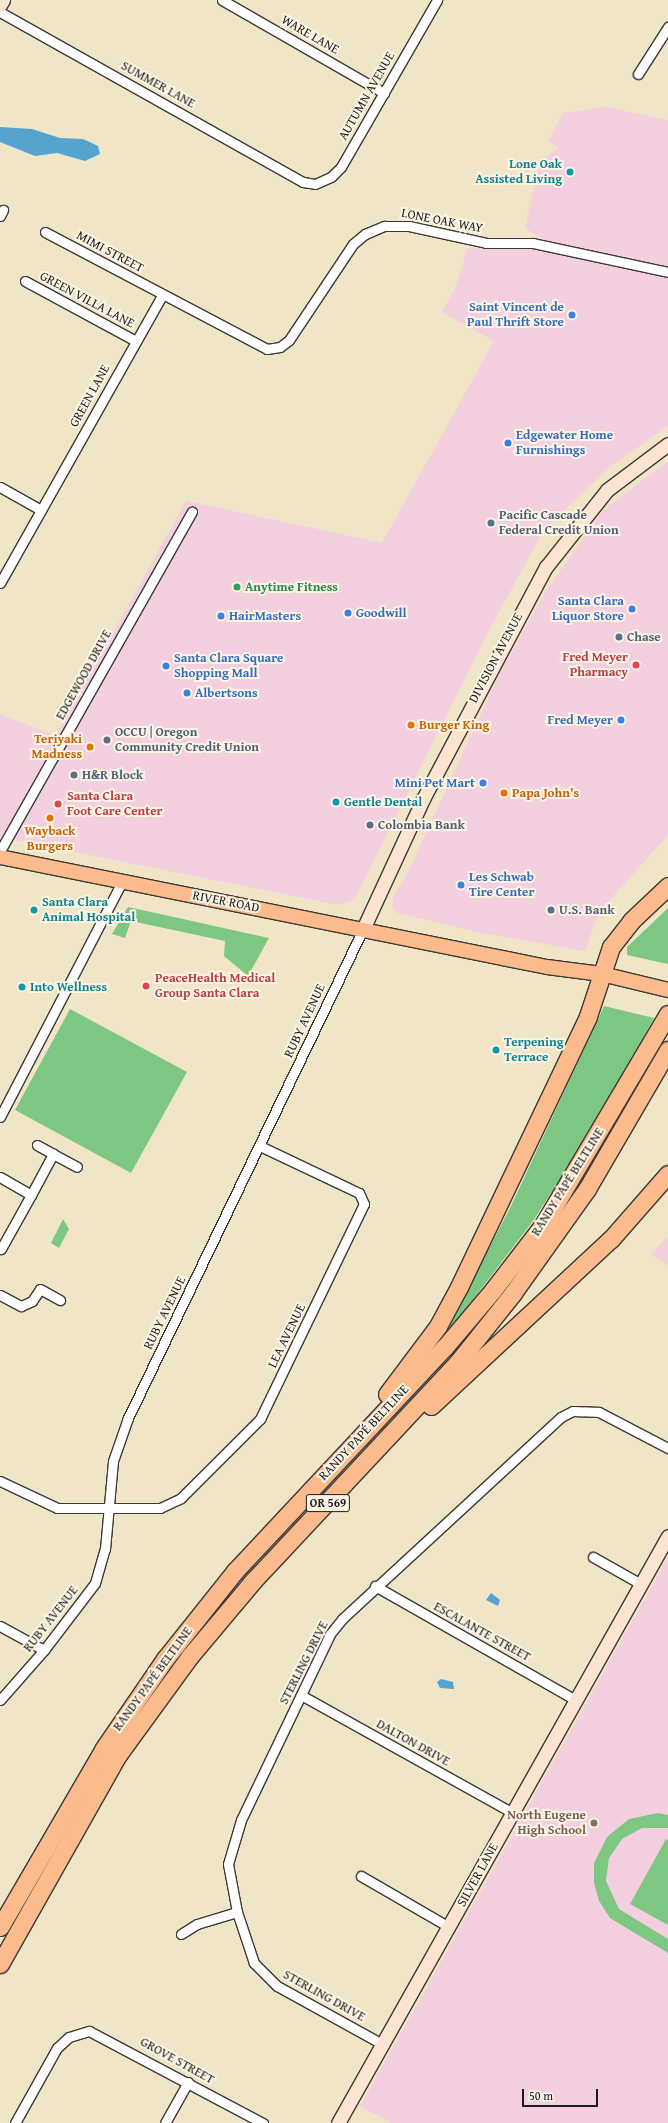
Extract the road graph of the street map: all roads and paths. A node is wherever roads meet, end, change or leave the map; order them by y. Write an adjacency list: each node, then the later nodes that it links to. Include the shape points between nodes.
1 (3, 0): 4 (street)
2 (222, 0): 8 (street, WARE LANE)
3 (437, 0): 8 (street, AUTUMN AVENUE)
4 (0, 5)
5 (0, 12): 9 (street, SUMMER LANE)
6 (668, 27): 7 (street)
7 (638, 74)
8 (384, 93): 9 (street, AUTUMN AVENUE, via 338,170 319,183)
9 (303, 182)
10 (45, 232): 13 (street, MIMI STREET)
11 (668, 272): 13 (street, LONE OAK WAY, via 533,243 486,243 395,225 371,231 353,244 289,340 277,348 255,345)
12 (26, 281): 14 (street, GREEN VILLA LANE)
13 (162, 295): 14 (street, GREEN LANE)
14 (136, 341): 17 (street, GREEN LANE)
15 (668, 444): 24 (street, DIVISION AVENUE, via 607,490 546,567 427,792)
16 (0, 487): 17 (street)
17 (41, 510): 19 (street, GREEN LANE)
18 (192, 511): 20 (street, EDGEWOOD DRIVE)
19 (0, 583)
20 (0, 851)
21 (0, 857): 22 (main road, RIVER ROAD)
22 (122, 882): 24 (main road, RIVER ROAD); 29 (street)
23 (668, 886): 25 (highway, via 623,930 608,952)
24 (363, 929): 25 (main road, RIVER ROAD, via 452,947 574,963); 31 (street, RUBY AVENUE)
25 (602, 974): 26 (main road); 43 (highway, via 588,1016 438,1326)
26 (668, 990)
27 (668, 1014): 43 (highway, RANDY PAPÉ BELTLINE / OR 569, via 538,1231 444,1348)
28 (668, 1050): 41 (highway, RANDY PAPÉ BELTLINE / OR 569, via 587,1189 513,1293 458,1362)
29 (0, 1117)
30 (37, 1145): 32 (street)
31 (260, 1146): 44 (street, RUBY AVENUE, via 128,1418 113,1461); 44 (street, LEA AVENUE, via 359,1193 364,1199 363,1210 260,1419 176,1502 152,1510)
32 (53, 1154): 33 (street); 36 (street)
33 (77, 1167)
34 (668, 1174): 41 (highway, via 611,1239)
35 (0, 1177): 36 (street)
36 (31, 1194): 37 (street)
37 (1, 1249)
38 (0, 1295): 39 (street, via 21,1306 32,1301 40,1288)
39 (60, 1300)
40 (668, 1448): 48 (street, STERLING DRIVE, via 599,1412 573,1411 561,1417)
41 (352, 1477): 60 (highway, RANDY PAPÉ BELTLINE / OR 569, via 252,1582 190,1656 118,1755)
42 (0, 1481): 44 (street, LEA AVENUE, via 50,1506)
43 (312, 1488): 57 (highway, RANDY PAPÉ BELTLINE / OR 569, via 235,1571 165,1659 104,1748)
44 (108, 1510): 50 (street, RUBY AVENUE, via 105,1549 95,1583)
45 (668, 1536): 47 (street, SILVER LANE)
46 (593, 1557): 47 (street)
47 (641, 1584): 53 (street, SILVER LANE)
48 (375, 1586): 51 (street, STERLING DRIVE, via 330,1634); 53 (street, ESCALANTE STREET)
49 (0, 1626): 50 (street)
50 (44, 1650): 52 (street, RUBY AVENUE)
51 (301, 1695): 54 (street, DALTON DRIVE); 56 (street, STERLING DRIVE, via 231,1848 229,1877)
52 (0, 1700)
53 (576, 1700): 54 (street, SILVER LANE)
54 (513, 1813): 58 (street, SILVER LANE)
55 (361, 1876): 58 (street)
56 (237, 1912): 59 (street, via 197,1924); 61 (street, STERLING DRIVE, via 249,1952 266,1977)
57 (0, 1927)
58 (449, 1927): 61 (street, SILVER LANE)
59 (181, 1934)
60 (0, 1964)
61 (384, 2045): 66 (street, SILVER LANE)
62 (188, 2082): 63 (street, GROVE STREET, via 101,2034 89,2031 77,2033 57,2048); 64 (street); 65 (street, GROVE STREET)
63 (15, 2123)
64 (165, 2123)
65 (263, 2123)
66 (338, 2123)

